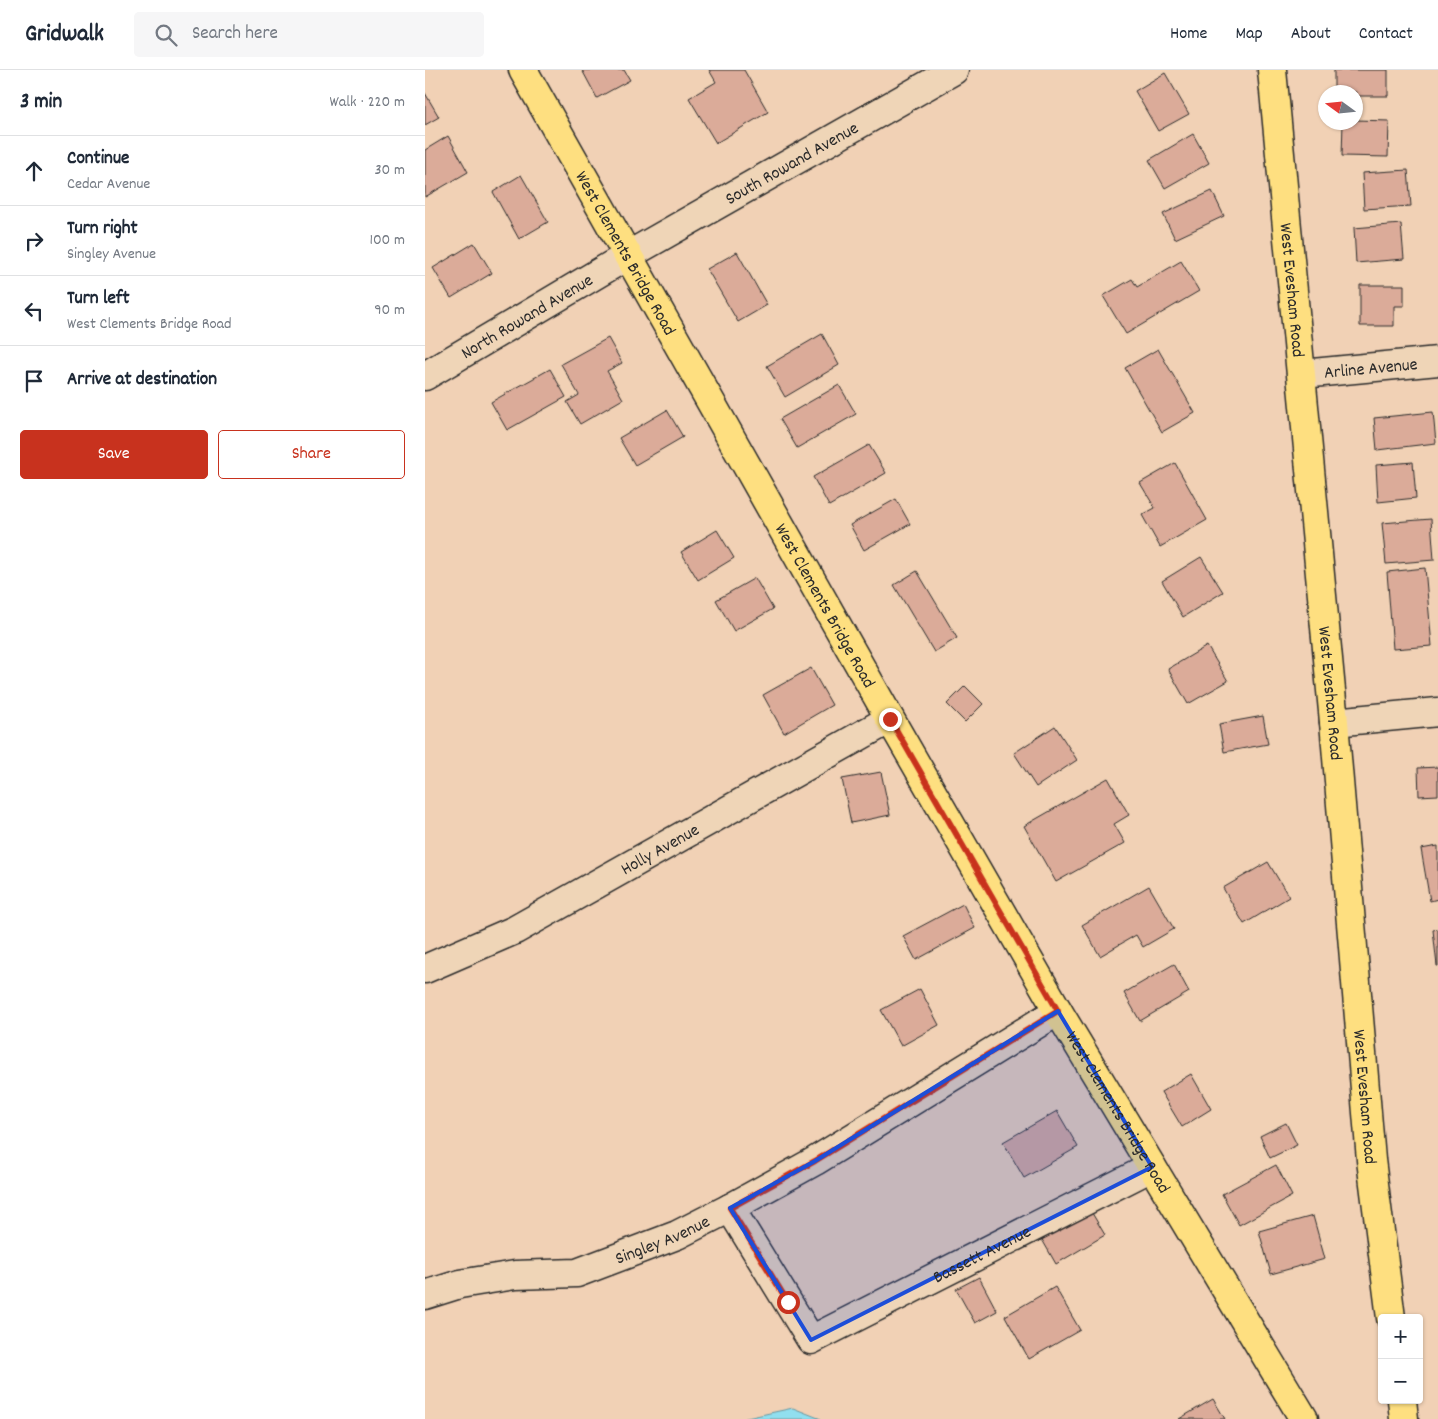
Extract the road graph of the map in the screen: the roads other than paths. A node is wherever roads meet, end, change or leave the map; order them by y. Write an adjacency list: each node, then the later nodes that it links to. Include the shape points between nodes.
1 (523, 70): 4 (main road, West Clements Bridge Road)
2 (954, 70): 4 (street, South Rowand Avenue)
3 (1272, 70): 6 (main road, West Evesham Road)
4 (627, 256): 7 (street, North Rowand Avenue); 9 (main road, West Clements Bridge Road)
5 (1438, 360): 6 (street, Arline Avenue)
6 (1302, 374): 10 (main road, West Evesham Road)
7 (425, 376)
8 (1438, 712): 10 (street)
9 (890, 719): 11 (street, Holly Avenue, via 515,930); 12 (main road, West Clements Bridge Road)
10 (1334, 722): 16 (main road, West Evesham Road, via 1371,1160)
11 (425, 969)
12 (1058, 1011): 13 (main road, West Clements Bridge Road); 14 (street, Singley Avenue, via 815,1161)
13 (1152, 1167): 14 (street, Bassett Avenue, via 811,1340); 18 (main road, West Clements Bridge Road)
14 (730, 1208): 15 (street, Singley Avenue, via 677,1235 577,1273 506,1276 460,1284)
15 (425, 1296)
16 (1390, 1314)
17 (1402, 1404): 19 (main road)
18 (1304, 1419)
19 (1404, 1419)

